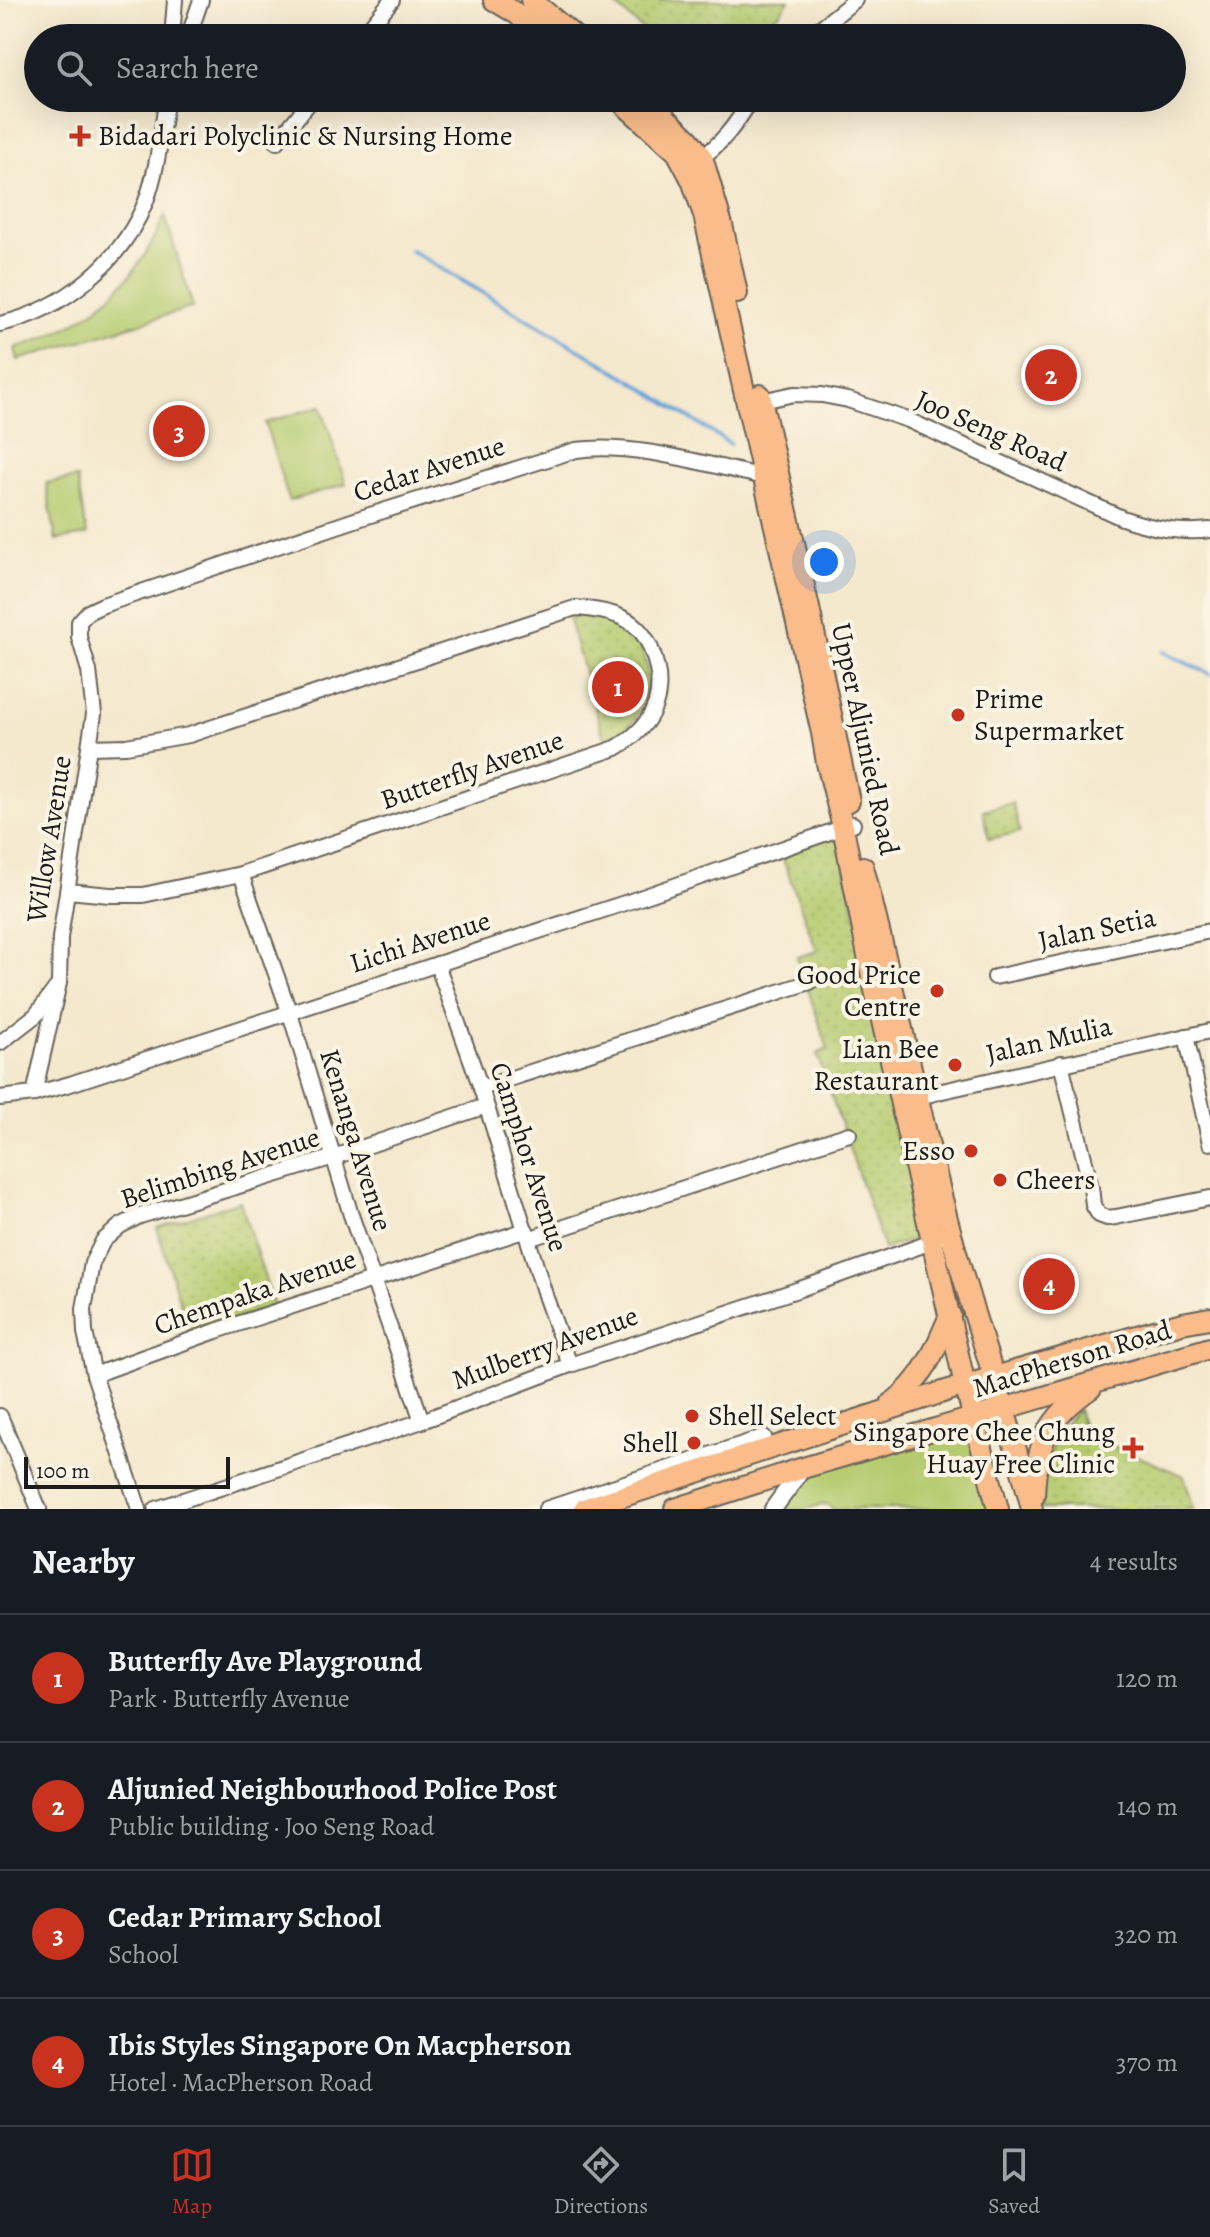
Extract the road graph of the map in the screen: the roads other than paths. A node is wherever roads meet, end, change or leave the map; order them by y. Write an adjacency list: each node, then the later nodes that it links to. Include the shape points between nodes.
1 (175, 0): 7 (street)
2 (201, 0): 8 (street)
3 (392, 0): 9 (street)
4 (494, 0): 10 (main road)
5 (531, 0): 11 (main road)
6 (855, 0): 12 (street)
7 (173, 24)
8 (193, 24)
9 (372, 24)
10 (529, 24)
11 (559, 24)
12 (825, 24)
13 (165, 112): 20 (street, via 146,201 120,246 86,283 62,299)
14 (302, 112): 18 (street)
15 (633, 112): 19 (main road, Upper Aljunied Road)
16 (660, 112): 19 (main road, Upper Aljunied Road, via 689,140)
17 (744, 112): 19 (street, via 734,128)
18 (277, 142)
19 (694, 162): 21 (main road, Upper Aljunied Road, via 722,225)
20 (0, 324)
21 (755, 403): 22 (main road, Upper Aljunied Road); 23 (street, Joo Seng Road, via 794,394 848,400 908,420 1122,518 1159,529)
22 (772, 476): 24 (street, Cedar Avenue, via 665,456 576,450); 26 (main road, Upper Aljunied Road, via 827,763)
23 (1210, 530)
24 (103, 605): 25 (street, Willow Avenue, via 79,622 94,714)
25 (90, 747): 27 (street, Butterfly Avenue, via 189,735 575,608 624,619 649,642 659,669 658,695 647,720 623,744); 28 (street, Willow Avenue)
26 (848, 825): 30 (street, Lichi Avenue); 42 (main road, Upper Aljunied Road, via 869,962)
27 (241, 874): 28 (street, Butterfly Avenue, via 143,895); 34 (street, Kenanga Avenue)
28 (68, 891): 33 (street, Willow Avenue)
29 (1210, 931): 31 (street, Jalan Setia)
30 (437, 964): 34 (street, Lichi Avenue); 39 (street, Camphor Avenue)
31 (995, 977)
32 (810, 982): 39 (street)
33 (59, 983): 37 (street, via 36,1015); 40 (street, Willow Avenue)
34 (289, 1012): 40 (street, Lichi Avenue); 46 (street, Kenanga Avenue)
35 (1210, 1031): 36 (street, Jalan Mulia)
36 (1186, 1036): 38 (street, Jalan Mulia); 45 (street)
37 (0, 1043)
38 (1061, 1063): 42 (street, Jalan Mulia); 47 (street, via 1099,1215 1116,1217)
39 (481, 1088): 43 (street, Camphor Avenue)
40 (34, 1094): 41 (street, Lichi Avenue)
41 (0, 1098)
42 (910, 1100): 49 (main road, Upper Aljunied Road)
43 (486, 1106): 46 (street, Belimbing Avenue); 48 (street, Camphor Avenue)
44 (849, 1134): 48 (street, Chempaka Avenue)
45 (1210, 1143)
46 (334, 1157): 50 (street, Kenanga Avenue); 55 (street, Belimbing Avenue, via 140,1216 103,1241 84,1309)
47 (1210, 1198)
48 (527, 1235): 50 (street, Chempaka Avenue); 54 (street, Camphor Avenue)
49 (943, 1238): 51 (main road, Upper Aljunied Road); 54 (street, Mulberry Avenue); 56 (main road, Upper Aljunied Road)
50 (374, 1278): 55 (street, Chempaka Avenue); 63 (street, Kenanga Avenue)
51 (950, 1315): 58 (main road, Upper Aljunied Road); 60 (main road, via 910,1389)
52 (1210, 1318): 56 (main road, MacPherson Road)
53 (1210, 1348): 57 (main road, MacPherson Road)
54 (570, 1365): 63 (street, Mulberry Avenue)
55 (94, 1375): 67 (street, Belimbing Avenue)
56 (993, 1377): 58 (main road, MacPherson Road); 59 (main road, Upper Aljunied Road)
57 (1108, 1377): 59 (main road, MacPherson Road); 74 (main road, via 1075,1399 1046,1435 1039,1450)
58 (965, 1385): 60 (main road, MacPherson Road); 62 (main road, Upper Aljunied Road)
59 (1004, 1408): 62 (main road, MacPherson Road); 74 (main road, Upper Aljunied Road)
60 (880, 1412): 64 (main road, MacPherson Road)
61 (0, 1416): 66 (street)
62 (974, 1418): 65 (main road, MacPherson Road, via 803,1468); 73 (main road, Upper Aljunied Road)
63 (422, 1421): 68 (street, Mulberry Avenue)
64 (767, 1449): 69 (street, MacPherson Road, via 764,1437); 70 (main road, MacPherson Road)
65 (777, 1486): 71 (main road, MacPherson Road); 72 (street)
66 (39, 1509)
67 (139, 1509)
68 (156, 1509)
69 (546, 1509)
70 (584, 1509)
71 (675, 1509)
72 (773, 1509)
73 (998, 1509)
74 (1033, 1509)

